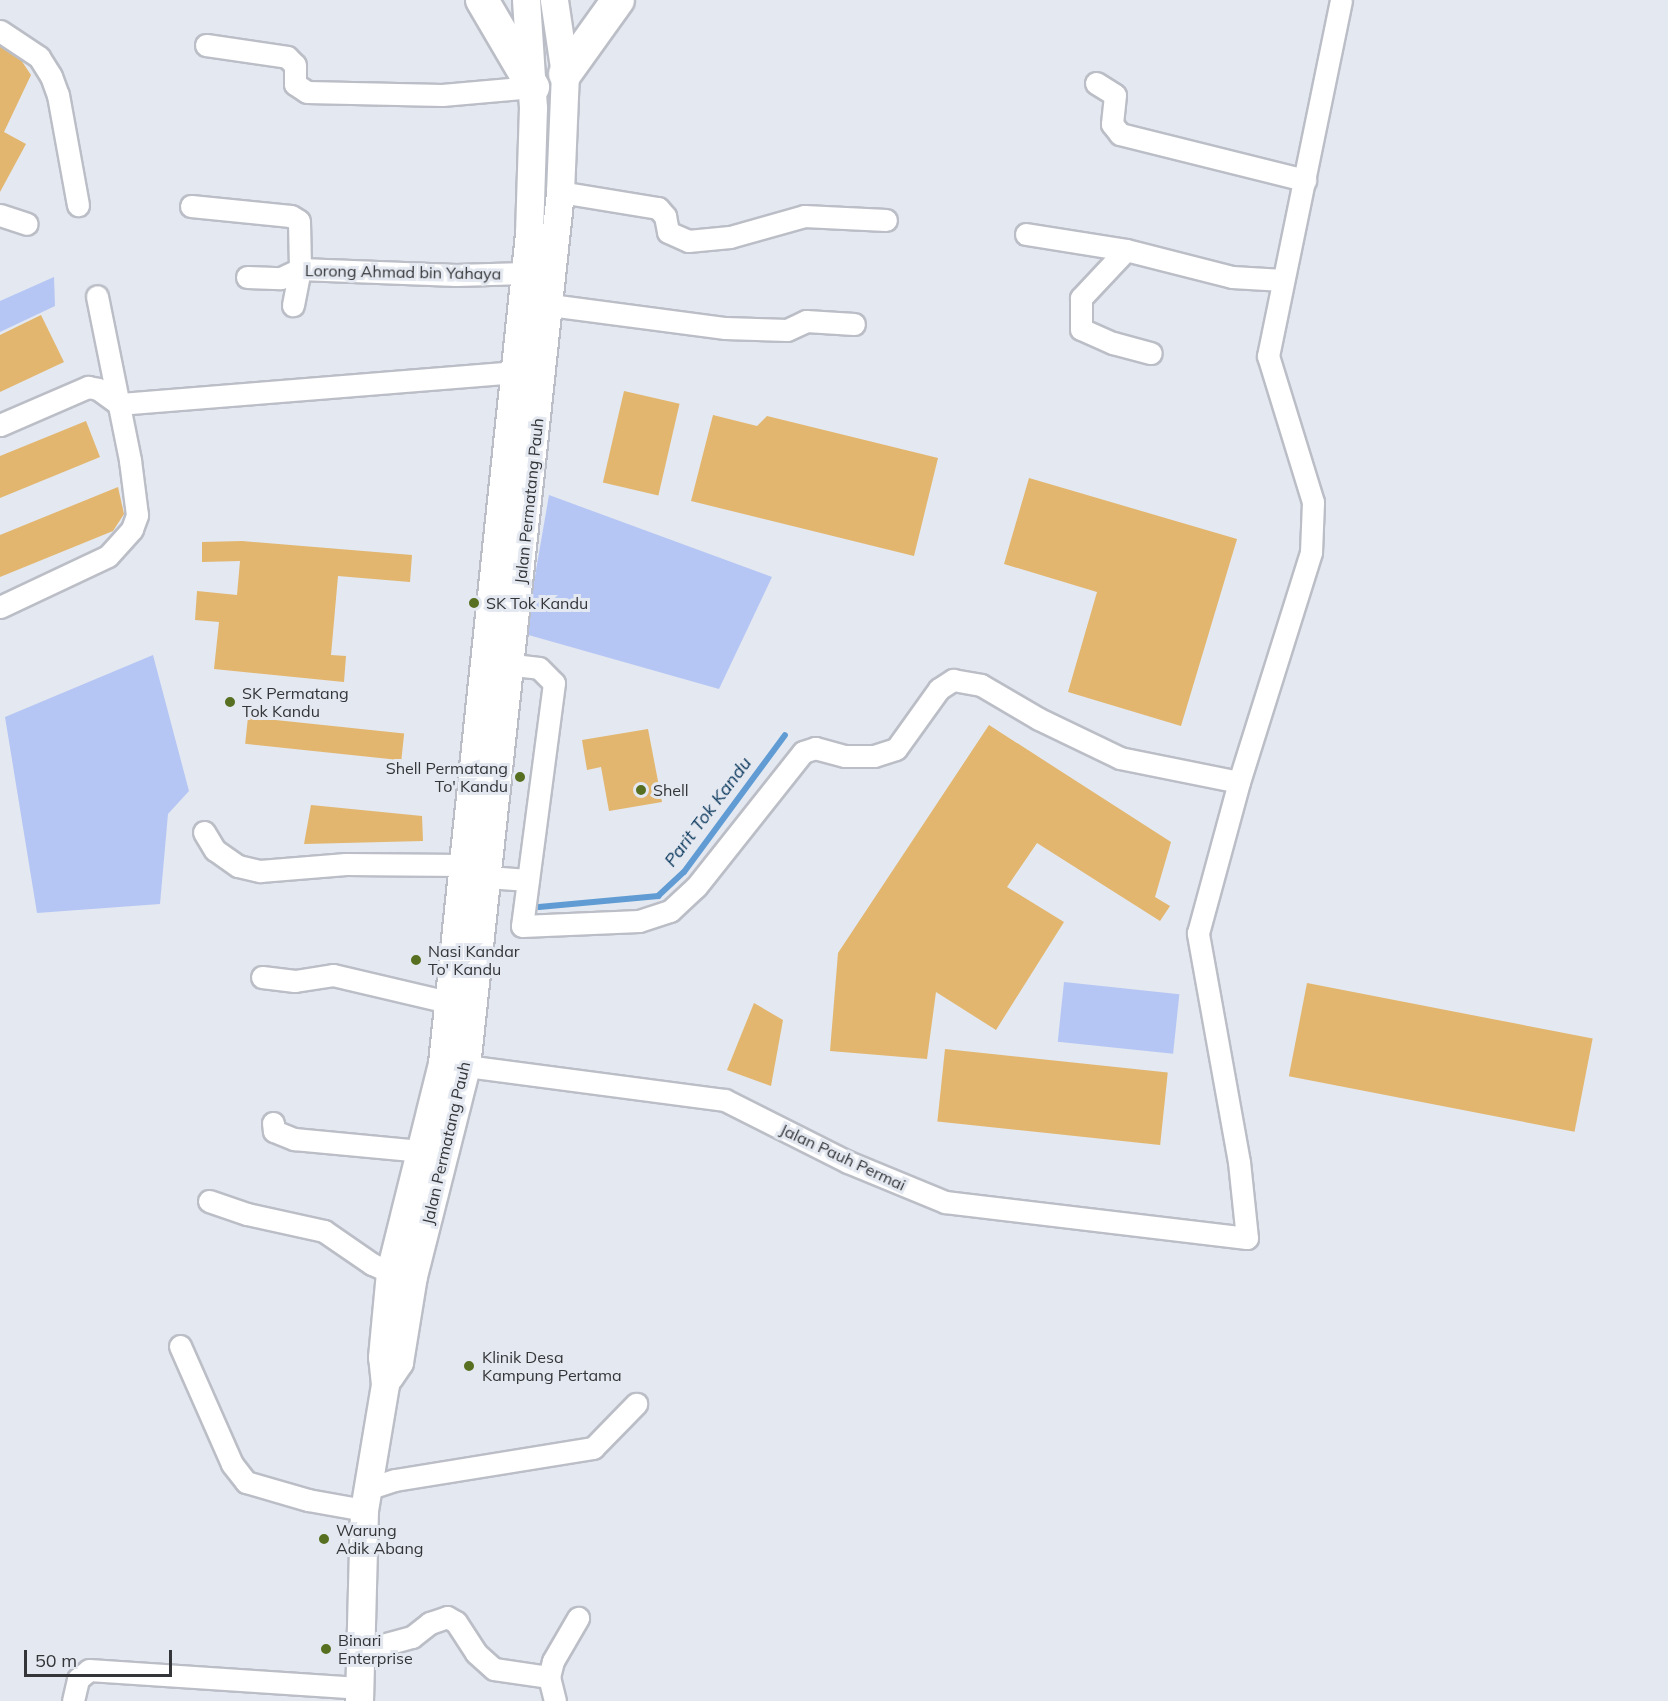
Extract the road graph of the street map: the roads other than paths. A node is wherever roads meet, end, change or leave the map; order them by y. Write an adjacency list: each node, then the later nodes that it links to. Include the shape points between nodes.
1 (482, 0): 10 (highway)
2 (526, 0): 10 (main road, Jalan Permatang Pauh)
3 (554, 0): 8 (main road, Jalan Permatang Pauh)
4 (618, 0): 8 (highway)
5 (1341, 0): 11 (street)
6 (0, 30): 13 (street, via 39,57 51,75)
7 (206, 45): 10 (street, via 287,57 295,65 295,84 307,92 442,95)
8 (565, 74): 12 (main road, Jalan Permatang Pauh)
9 (1096, 83): 11 (street, via 1115,94 1112,124 1120,134)
10 (533, 87): 21 (main road, Jalan Permatang Pauh)
11 (1305, 180): 23 (street)
12 (560, 192): 16 (street, via 658,208 665,216 668,232 688,241 730,237 804,216); 26 (main road, Jalan Permatang Pauh)
13 (78, 205)
14 (191, 207): 20 (street, via 291,216 298,221 300,230)
15 (0, 215): 17 (street)
16 (886, 220)
17 (27, 224)
18 (1026, 234): 19 (street)
19 (1126, 250): 23 (street, via 1232,277); 28 (street, via 1081,298 1081,329)
20 (300, 269): 21 (street, Lorong Ahmad bin Yahaya, via 456,275); 22 (street, Lorong Ahmad bin Yahaya, via 281,278); 25 (street)
21 (525, 273): 30 (main road, Jalan Permatang Pauh)
22 (247, 277)
23 (1283, 280): 36 (street, via 1268,356 1313,502 1311,552)
24 (97, 296): 31 (street)
25 (293, 305)
26 (550, 305): 27 (street, via 725,328 787,330 806,321); 29 (main road, Jalan Permatang Pauh)
27 (854, 324)
28 (1151, 353)
29 (544, 370): 30 (street); 35 (main road, Jalan Permatang Pauh)
30 (515, 371): 31 (street); 34 (main road, Jalan Permatang Pauh)
31 (119, 404): 32 (street, via 99,389 88,387); 33 (street, via 137,515 132,529 108,556)
32 (0, 425)
33 (0, 607)
34 (483, 662): 35 (street); 38 (main road, Jalan Permatang Pauh)
35 (511, 665): 39 (main road, Jalan Permatang Pauh); 40 (street, via 539,668 554,682)
36 (1239, 782): 40 (street, via 1120,758 1039,719 981,685 953,680 939,689 897,749 874,756 845,756 815,748 803,752 696,887 670,911 639,921 522,926); 43 (street, Jalan Pauh Permai, via 1198,933 1239,1162 1247,1238 945,1203 848,1162 724,1100)
37 (204, 832): 38 (street, via 215,850 238,866 260,871 346,864)
38 (462, 865): 42 (main road, Jalan Permatang Pauh)
39 (487, 877): 40 (street); 43 (main road, Jalan Permatang Pauh)
40 (528, 880)
41 (262, 977): 42 (street, via 295,981 333,975)
42 (448, 1002): 43 (main road, Jalan Permatang Pauh)
43 (454, 1065): 45 (main road, Jalan Permatang Pauh); 49 (main road, Jalan Permatang Pauh, via 399,1362)
44 (273, 1123): 45 (street, via 274,1131 294,1139)
45 (422, 1151): 47 (main road, Jalan Permatang Pauh)
46 (209, 1201): 47 (street, via 324,1231)
47 (390, 1272): 49 (main road, Jalan Permatang Pauh, via 382,1357)
48 (180, 1346): 51 (street, via 232,1464 246,1482 308,1500)
49 (385, 1384): 51 (main road, Jalan Permatang Pauh)
50 (636, 1404): 51 (street, via 593,1448 395,1480)
51 (366, 1499): 53 (main road, Jalan Permatang Pauh)
52 (578, 1618): 54 (street, via 553,1661)
53 (357, 1652): 54 (street, via 412,1637 430,1623 447,1617 456,1622 476,1653 494,1669); 55 (main road, Jalan Permatang Pauh)
54 (549, 1677): 57 (street)
55 (358, 1695): 56 (street, via 89,1670 78,1679)
56 (73, 1701)
57 (555, 1701)

